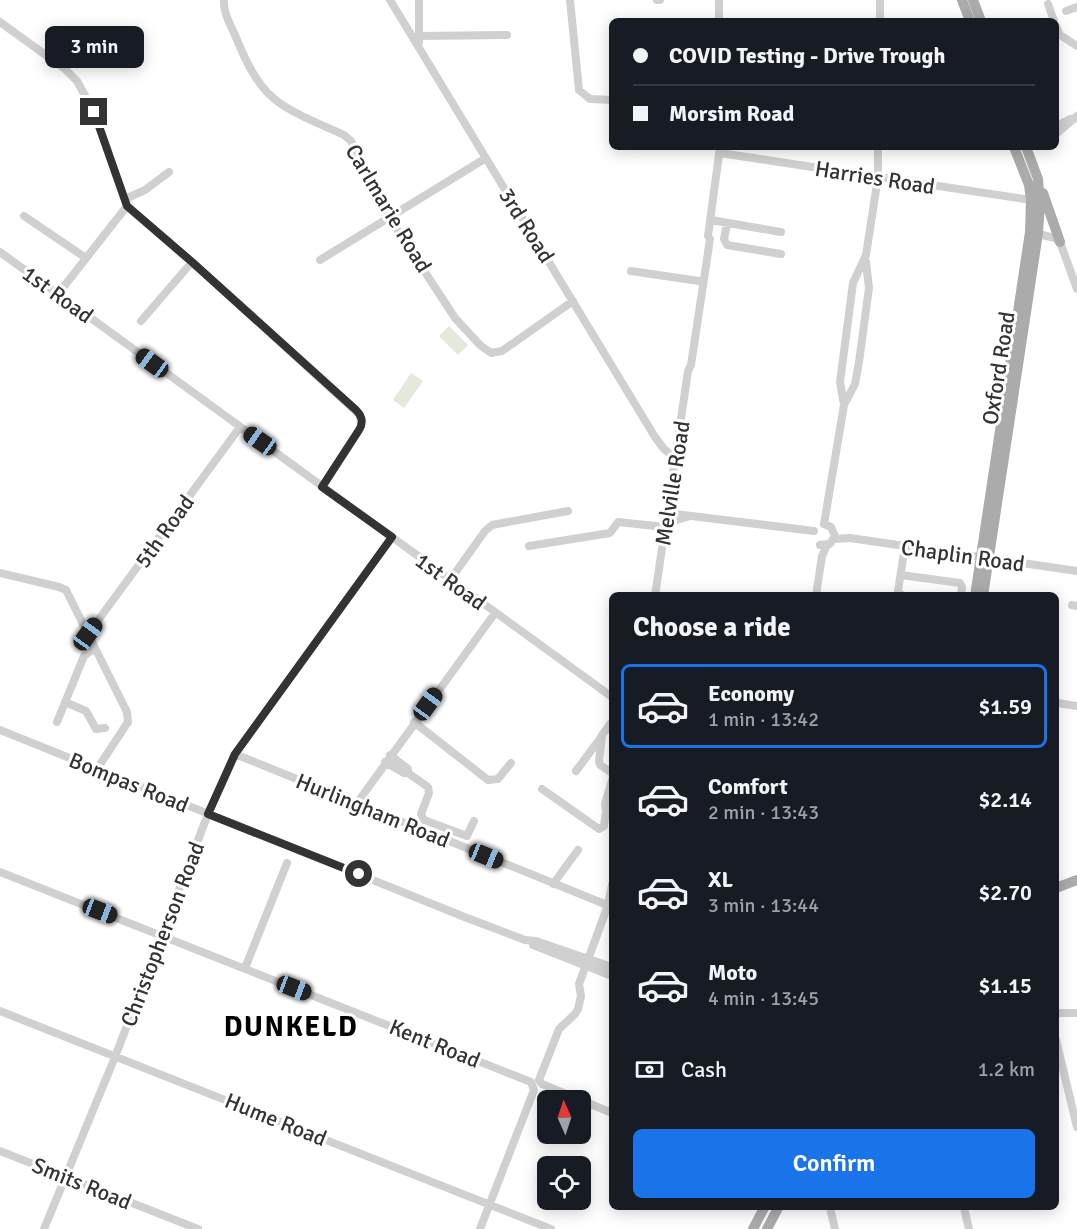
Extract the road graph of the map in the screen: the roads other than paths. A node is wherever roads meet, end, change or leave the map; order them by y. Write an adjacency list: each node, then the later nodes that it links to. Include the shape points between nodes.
1 (224, 0): 38 (street, Carlmarie Road, via 239,47 264,88 279,104 348,138)
2 (390, 0): 22 (street, 3rd Road)
3 (419, 0): 20 (street)
4 (570, 0): 23 (street, via 582,93 595,100)
5 (719, 0): 12 (street)
6 (880, 0): 13 (street)
7 (962, 0): 14 (main road)
8 (973, 0): 15 (main road)
9 (1048, 4): 16 (street)
10 (1077, 7): 11 (street)
11 (1066, 11)
12 (719, 18)
13 (879, 18)
14 (969, 18)
15 (980, 18)
16 (1053, 18)
17 (1, 26): 36 (street, via 77,81 94,112)
18 (1059, 33): 21 (street)
19 (507, 35): 20 (street)
20 (419, 36): 22 (street)
21 (1077, 46)
22 (419, 47): 31 (street, 3rd Road)
23 (609, 100)
24 (1075, 117): 25 (street); 26 (street)
25 (1059, 125)
26 (1059, 131)
27 (720, 150): 33 (street, Harries Road); 39 (street, Melville Road)
28 (878, 150): 33 (street)
29 (1022, 150): 35 (main road, Oxford Road)
30 (1023, 150): 34 (main road, Oxford Road)
31 (486, 158): 38 (street); 55 (street, 3rd Road)
32 (169, 172): 36 (street)
33 (878, 177): 35 (street, Harries Road); 47 (street)
34 (1038, 179): 42 (main road, Oxford Road, via 1040,204); 44 (main road)
35 (1031, 200): 42 (main road, Oxford Road)
36 (126, 202): 48 (street); 50 (street)
37 (24, 216): 48 (street)
38 (389, 217): 49 (street); 55 (street, Carlmarie Road, via 455,318 491,352 502,351)
39 (711, 220): 40 (street); 43 (street, Melville Road)
40 (727, 223): 41 (street); 46 (street, via 727,245)
41 (781, 232)
42 (1034, 233): 44 (street); 73 (main road, Oxford Road)
43 (708, 236): 52 (street, Melville Road); 57 (street, Melville Road)
44 (1060, 242): 53 (street)
45 (0, 252): 54 (street, 1st Road)
46 (781, 254)
47 (866, 255): 58 (street, via 869,288 860,351 855,384); 58 (street, via 853,283 840,382)
48 (86, 258): 54 (street)
49 (320, 260)
50 (192, 262): 56 (street); 63 (street, via 360,415 361,427)
51 (631, 271): 52 (street)
52 (699, 281): 57 (street, Melville Road)
53 (1077, 289)
54 (58, 294): 59 (street, 1st Road)
55 (573, 300): 60 (street, 3rd Road)
56 (141, 321)
57 (688, 371): 61 (street, Melville Road)
58 (844, 405): 69 (street, via 825,513)
59 (240, 427): 63 (street, 1st Road); 85 (street, 5th Road)
60 (664, 449): 61 (street, 3rd Road); 62 (street, 3rd Road)
61 (675, 458): 62 (street, Melville Road)
62 (673, 474): 65 (street, Melville Road)
63 (322, 487): 70 (street, 1st Road)
64 (568, 511): 77 (street, via 492,525)
65 (667, 513): 66 (street); 67 (street, Melville Road)
66 (690, 516): 67 (street); 68 (street)
67 (665, 527): 71 (street, via 618,522 610,532); 78 (street, Melville Road)
68 (814, 534): 69 (street); 69 (street, via 819,526)
69 (828, 535): 72 (street, Chaplin Road); 79 (street)
70 (392, 537): 77 (street, 1st Road); 97 (street, Christopherson Road)
71 (530, 546)
72 (905, 546): 73 (street, Chaplin Road); 76 (street)
73 (985, 558): 74 (street, Chaplin Road); 82 (main road, Oxford Road); 83 (main road, Oxford Road)
74 (1077, 571)
75 (0, 573): 85 (street, via 62,588)
76 (901, 575): 80 (street); 81 (street, via 960,583)
77 (450, 580): 84 (street, 1st Road)
78 (656, 592)
79 (817, 592)
80 (899, 592)
81 (961, 592)
82 (976, 592)
83 (983, 592)
84 (495, 613): 87 (street, 1st Road); 92 (street)
85 (88, 634): 86 (street)
86 (95, 648): 88 (street, via 84,656); 100 (street, via 129,716)
87 (609, 695)
88 (65, 702): 91 (street); 94 (street, via 86,711 96,729)
89 (1059, 703): 90 (street)
90 (1077, 706)
91 (57, 722)
92 (414, 722): 98 (street); 99 (street, via 488,780 498,779)
93 (609, 725): 96 (street)
94 (105, 728)
95 (0, 730): 100 (street, Bompas Road)
96 (602, 735): 101 (street); 102 (street, via 599,761)
97 (235, 754): 105 (street, Hurlingham Road); 106 (street, Christopherson Road)
98 (388, 758): 105 (street); 107 (street, via 404,774 429,789 421,814 424,820 466,836)
99 (511, 763)
100 (97, 769): 106 (street, Bompas Road)
101 (576, 771)
102 (609, 771)
103 (542, 789): 104 (street, via 599,829 604,826)
104 (609, 802)
105 (357, 803): 112 (street, Hurlingham Road)
106 (208, 814): 118 (street, Christopherson Road); 119 (street, Bompas Road)
107 (474, 821)
108 (578, 850): 112 (street)
109 (287, 863): 121 (street)
110 (0, 872): 118 (street, Kent Road)
111 (1077, 880): 114 (main road)
112 (553, 884): 116 (street, Hurlingham Road)
113 (1077, 885): 115 (main road)
114 (1059, 887)
115 (1059, 893)
116 (609, 906)
117 (609, 908): 119 (street)
118 (161, 935): 121 (street, Kent Road); 127 (street, Christopherson Road)
119 (587, 962): 120 (street, Bompas Road); 122 (street, Bompas Road); 128 (street, via 579,984 578,1009 559,1029)
120 (609, 966)
121 (245, 968): 128 (street, Kent Road)
122 (609, 974)
123 (0, 1011): 127 (street, Hume Road)
124 (1059, 1013): 125 (street)
125 (1077, 1013)
126 (1059, 1052): 130 (street)
127 (115, 1057): 132 (street, Christopherson Road); 133 (street, Hume Road)
128 (536, 1083): 129 (street, Kent Road); 133 (street)
129 (609, 1112)
130 (1077, 1127)
131 (0, 1151): 132 (street, Smits Road)
132 (65, 1176): 138 (street, Christopherson Road); 139 (street, Smits Road)
133 (490, 1205): 140 (street); 141 (street, Hume Road)
134 (763, 1210): 142 (main road)
135 (777, 1210): 143 (main road)
136 (830, 1210): 144 (street)
137 (964, 1210): 145 (street)
138 (44, 1229)
139 (198, 1229)
140 (480, 1229)
141 (551, 1229)
142 (753, 1229)
143 (766, 1229)
144 (835, 1229)
145 (969, 1229)

